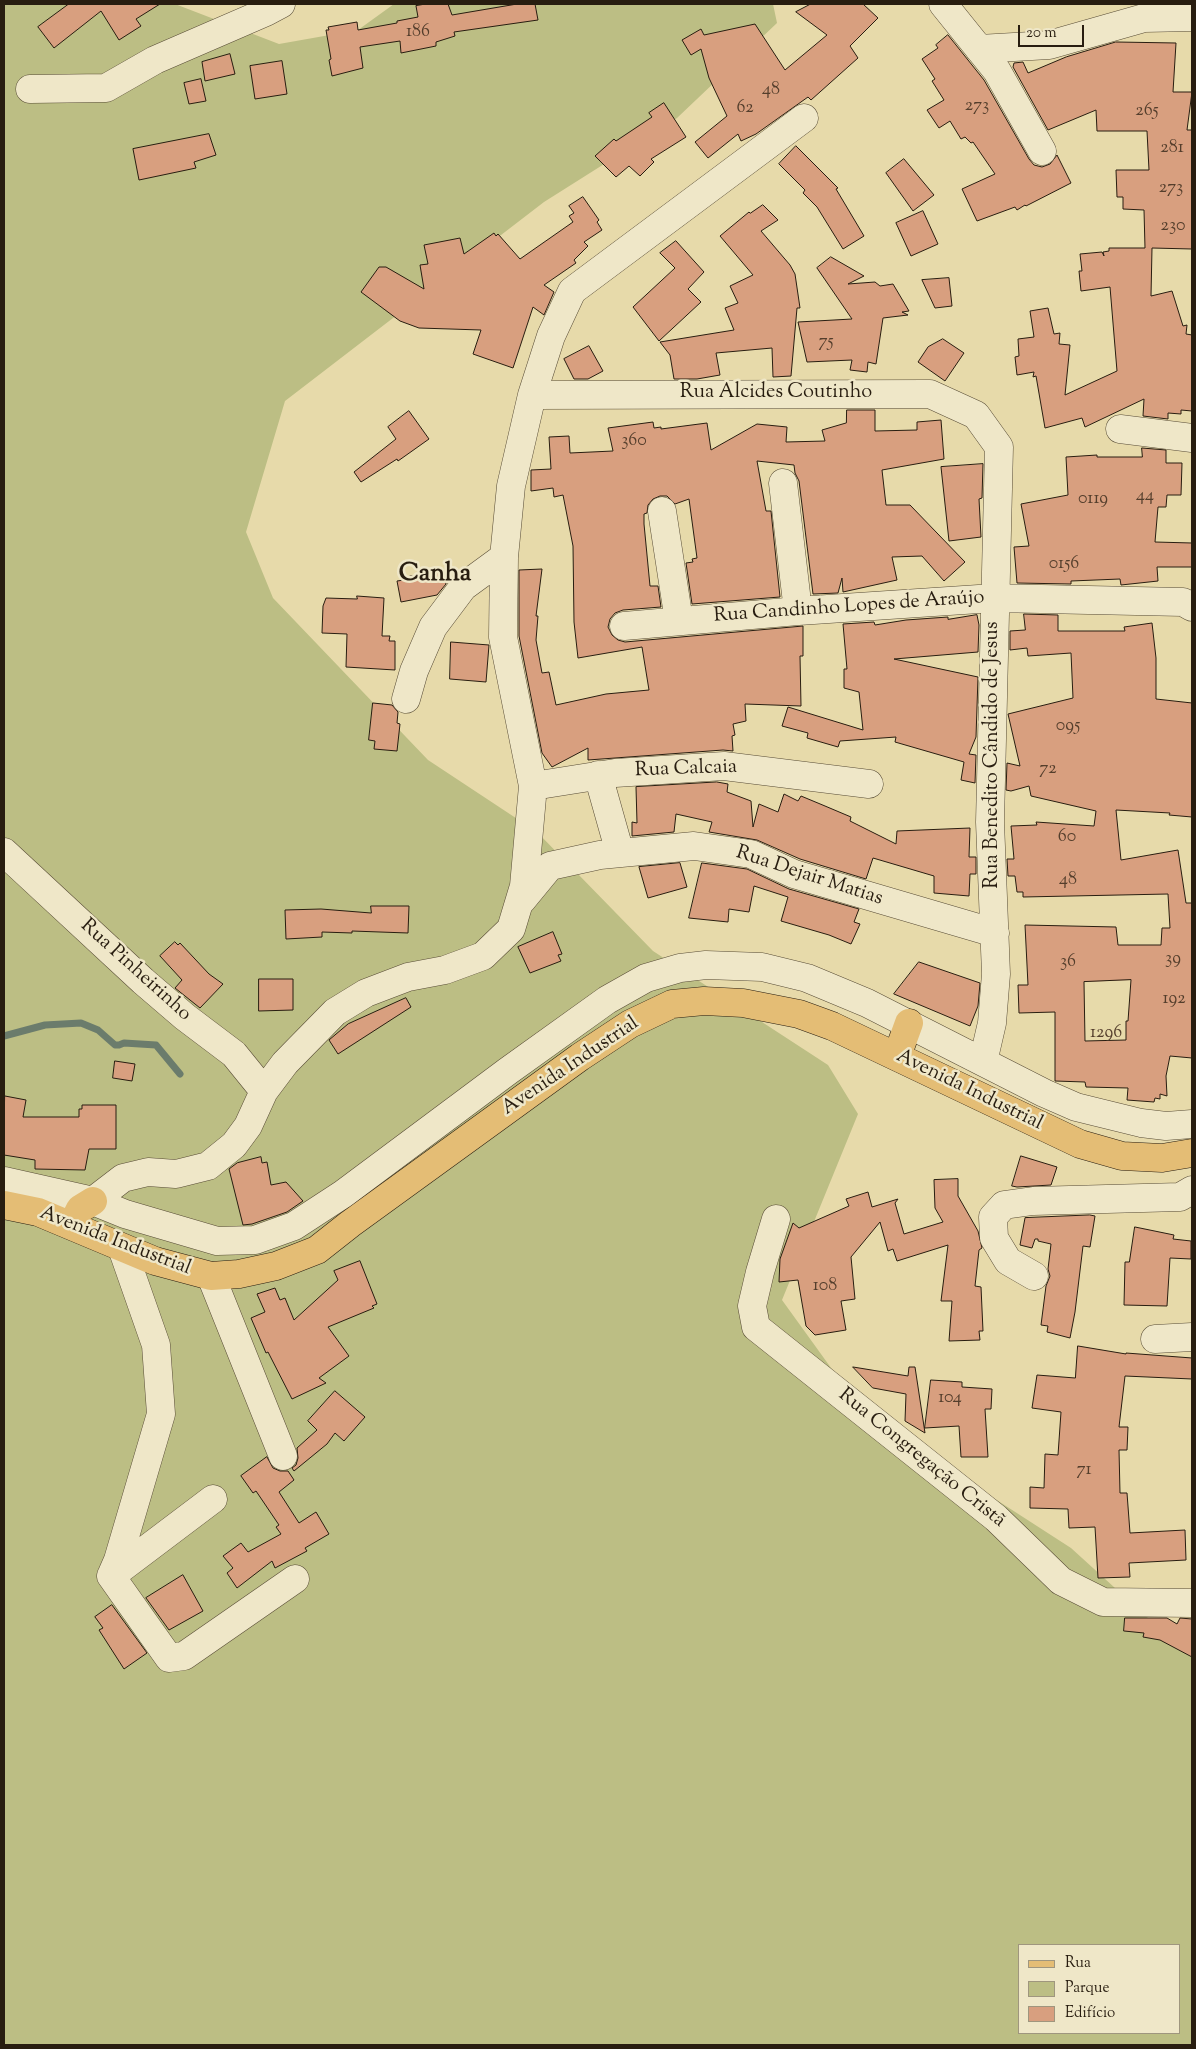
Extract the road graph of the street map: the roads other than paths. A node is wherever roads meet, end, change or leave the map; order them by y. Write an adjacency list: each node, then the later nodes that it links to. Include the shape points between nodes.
1 (281, 4): 6 (street, via 155,60 106,88)
2 (943, 4): 5 (street)
3 (1141, 11): 4 (street); 5 (street, via 1049,45)
4 (1192, 17)
5 (979, 49): 8 (street, via 997,71)
6 (30, 89)
7 (804, 118): 9 (street, via 572,291 551,336)
8 (1042, 152)
9 (532, 395): 12 (street, Rua Alcides Coutinho, via 930,394 976,415); 15 (street, via 511,486)
10 (1120, 429): 11 (street)
11 (1192, 438)
12 (998, 447): 16 (street, Rua Benedito Cândido de Jesus)
13 (782, 483): 18 (street)
14 (662, 511): 19 (street)
15 (504, 557): 21 (street, via 464,587 433,627); 24 (street, via 503,637)
16 (994, 598): 17 (street, Rua Candinho Lopes de Araújo, via 1183,602); 18 (street, Rua Candinho Lopes de Araújo); 28 (street, Rua Benedito Cândido de Jesus, via 990,822)
17 (1192, 607)
18 (798, 611): 19 (street, Rua Candinho Lopes de Araújo)
19 (679, 621): 20 (street, Rua Candinho Lopes de Araújo)
20 (624, 626)
21 (406, 699)
22 (598, 775): 23 (street, Rua Calcaia, via 724,766); 24 (street, Rua Calcaia); 26 (street)
23 (869, 784)
24 (533, 786): 27 (street, via 524,886)
25 (4, 852): 32 (street, Rua Pinheirinho, via 143,981 234,1054)
26 (620, 853): 27 (street, Rua Dejair Matias, via 550,866); 28 (street, Rua Dejair Matias, via 694,846 751,854 794,874)
27 (519, 903): 32 (street, via 511,929 482,956 445,970 400,981 366,994 335,1012 285,1063)
28 (995, 933): 31 (street, Rua Benedito Cândido de Jesus, via 992,1023)
29 (908, 1023): 30 (main road); 31 (street, Avenida Industrial); 37 (street, Avenida Industrial, via 807,978 762,967 706,964 680,968 646,978 607,1000 343,1194 294,1226 255,1240 217,1241 125,1214)
30 (897, 1056): 34 (main road, Avenida Industrial, via 1080,1144 1122,1156 1162,1158); 42 (main road, Avenida Industrial, via 799,1014 743,1003 704,1001 672,1004 630,1024 580,1057 317,1250 276,1266)
31 (982, 1062): 33 (street, Avenida Industrial, via 1076,1107 1142,1123 1166,1126)
32 (264, 1091): 37 (street, via 248,1126 234,1145 208,1166 176,1174 148,1172 123,1178)
33 (1192, 1124)
34 (1192, 1153)
35 (4, 1181): 37 (street, Avenida Industrial)
36 (1192, 1190): 43 (street, via 1180,1197 1004,1204 993,1217 994,1238 1008,1261)
37 (94, 1201): 40 (main road, via 80,1210)
38 (4, 1205): 40 (main road, Avenida Industrial, via 38,1212)
39 (776, 1219): 50 (street, Rua Congregação Cristã, via 752,1306 756,1327 996,1518 1061,1581 1103,1602)
40 (72, 1225): 41 (main road, Avenida Industrial)
41 (122, 1248): 42 (main road, Avenida Industrial, via 180,1269); 48 (street, via 156,1345 161,1414)
42 (211, 1276): 46 (street)
43 (1034, 1276)
44 (1192, 1337): 45 (street)
45 (1155, 1339)
46 (283, 1456)
47 (213, 1499): 48 (street)
48 (111, 1576): 49 (street, via 169,1658 184,1656)
49 (295, 1579)
50 (1192, 1603)

